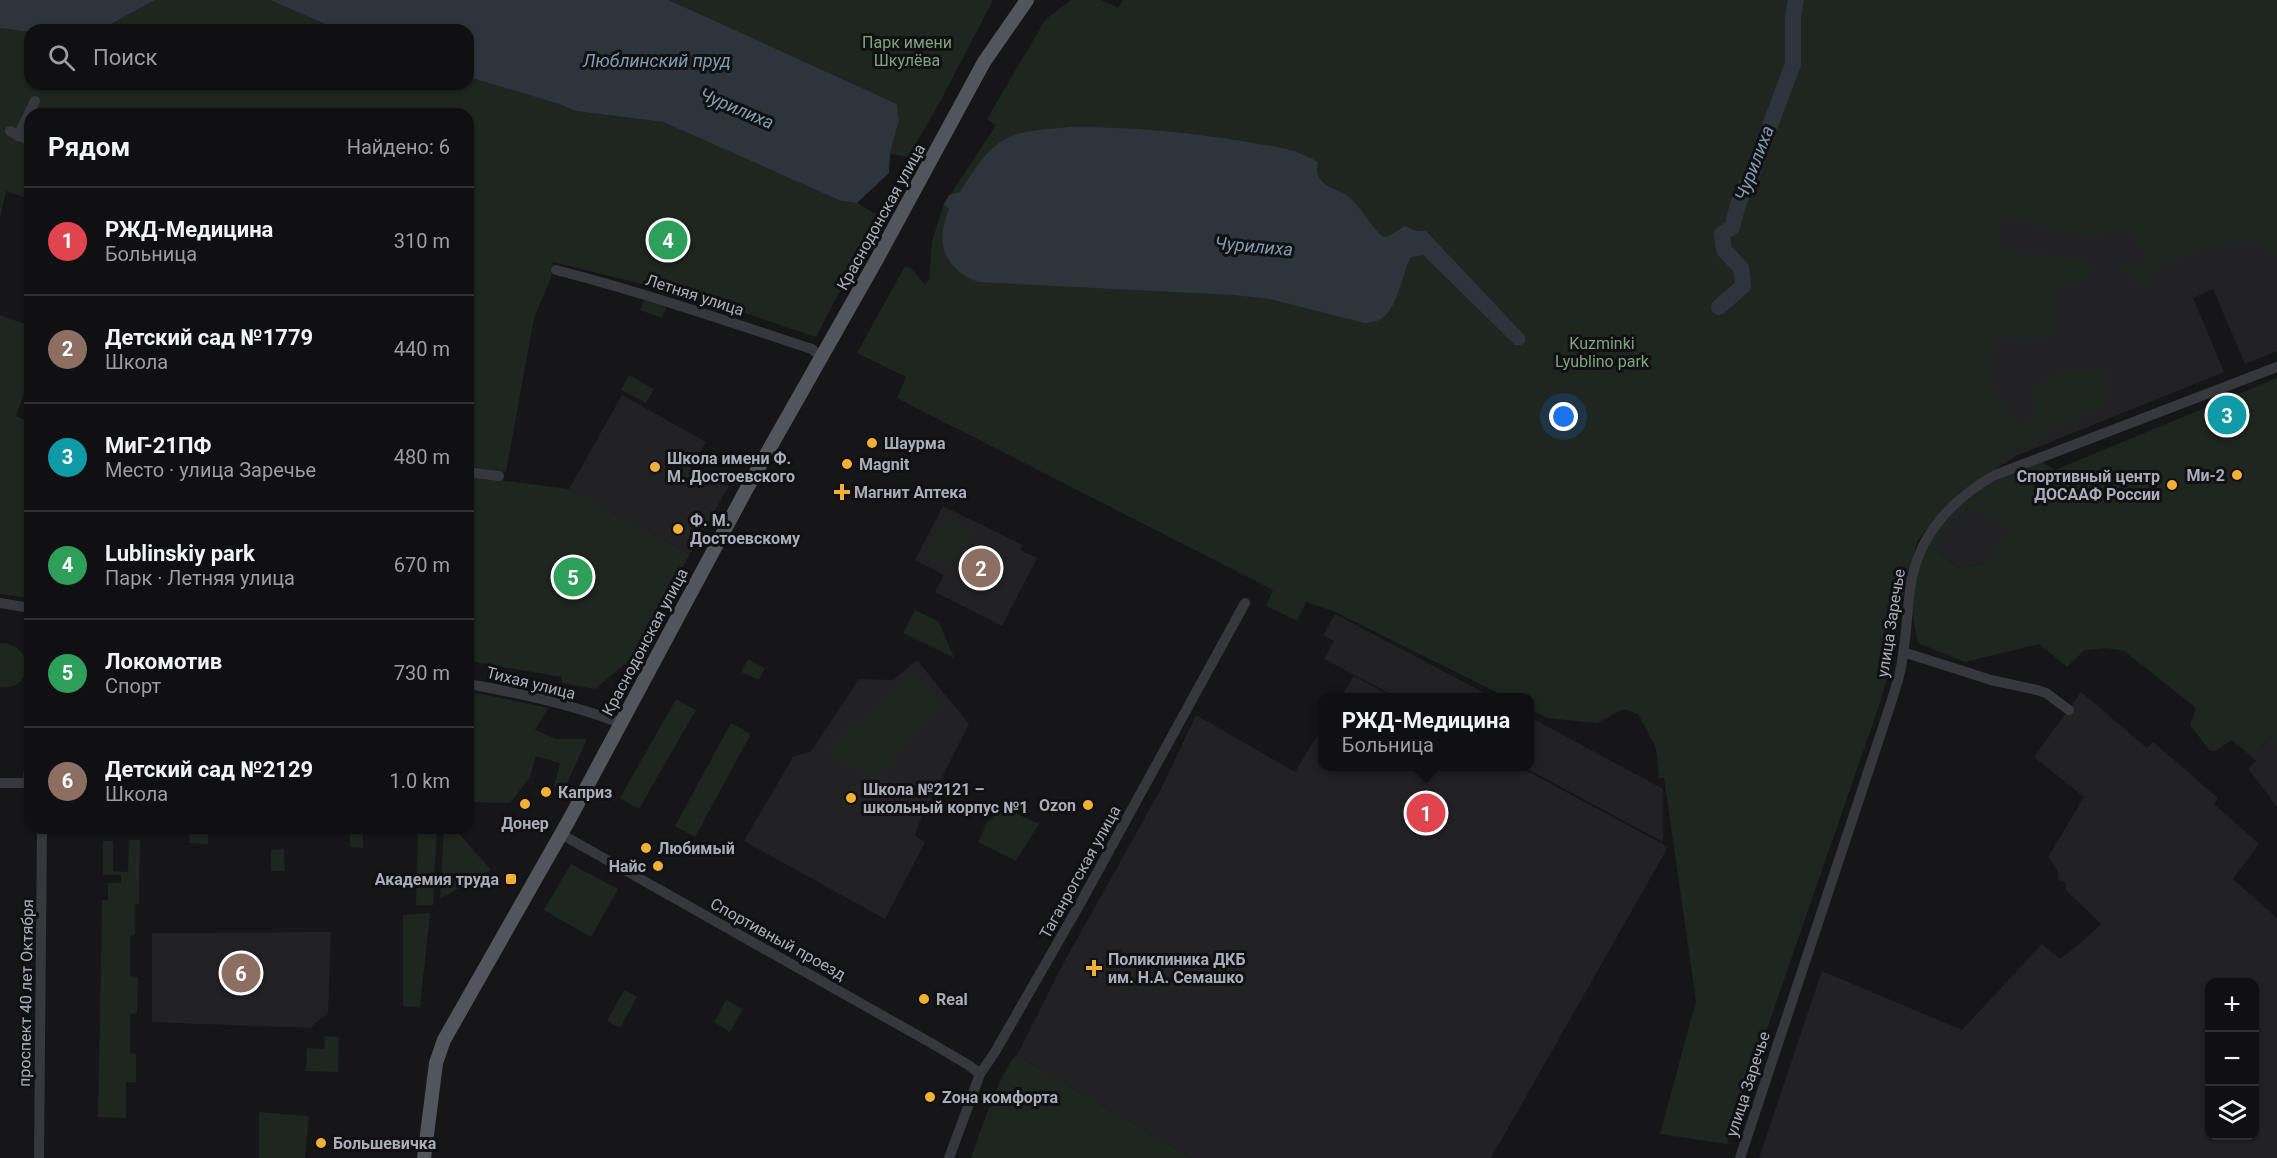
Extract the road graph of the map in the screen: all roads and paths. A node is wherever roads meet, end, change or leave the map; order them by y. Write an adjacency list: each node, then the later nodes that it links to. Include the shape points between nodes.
1 (1027, 0): 7 (main road, Краснодонская улица, via 984,62)
2 (35, 101): 3 (street)
3 (31, 108)
4 (24, 118): 5 (street, via 14,134)
5 (24, 138)
6 (555, 270): 7 (street, Летняя улица, via 622,287 812,349)
7 (822, 358): 17 (main road, Краснодонская улица)
8 (2277, 367): 14 (street, улица Заречье, via 2004,472 1972,490 1938,523 1920,550 1910,587)
9 (474, 473): 10 (street)
10 (499, 476)
11 (0, 603): 13 (street)
12 (1245, 603): 22 (street, Таганрогская улица, via 1081,902)
13 (24, 607)
14 (1903, 652): 16 (street, via 2046,693); 26 (street, улица Заречье, via 1882,734)
15 (474, 685): 17 (street, Тихая улица)
16 (2069, 710)
17 (620, 723): 21 (main road, Краснодонская улица)
18 (0, 783): 19 (street)
19 (24, 784)
20 (42, 834): 23 (street, проспект 40 лет Октября)
21 (561, 834): 22 (street, Спортивный проезд, via 931,1042); 24 (main road, Краснодонская улица, via 439,1051)
22 (980, 1074): 25 (street, Таганрогская улица)
23 (39, 1158)
24 (424, 1158)
25 (949, 1158)
26 (1740, 1158)

